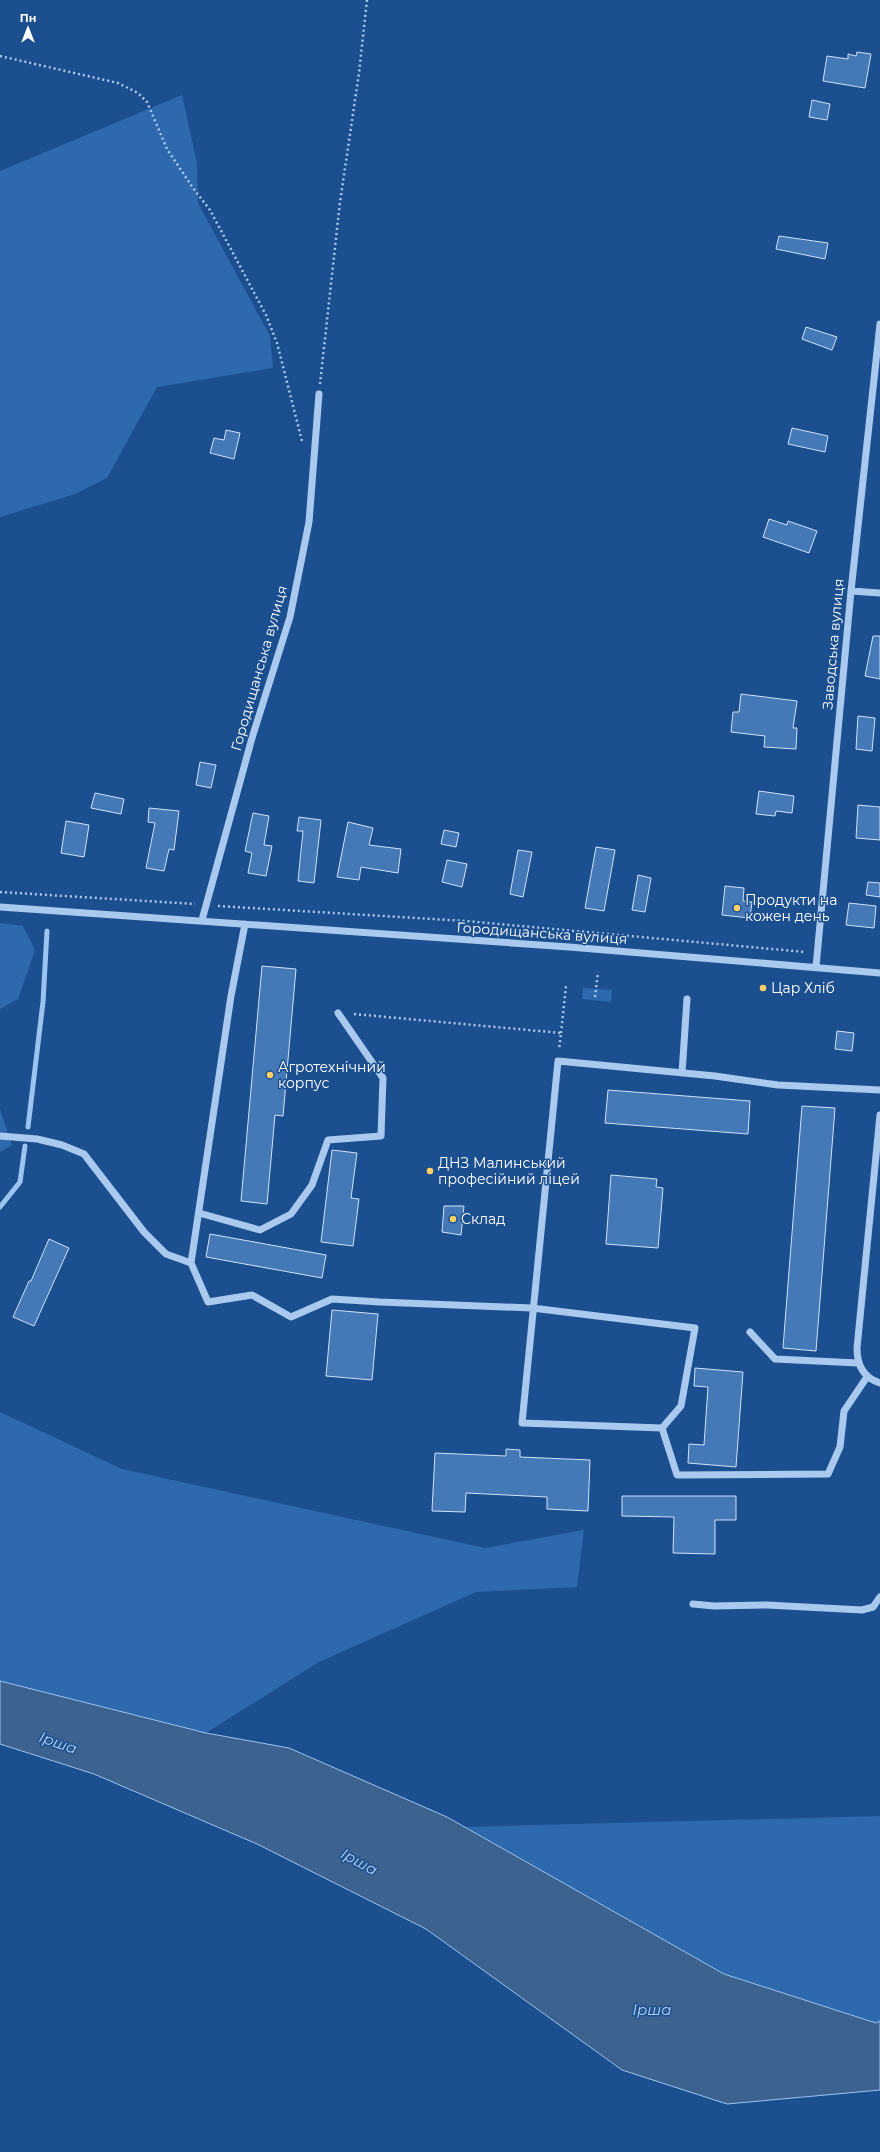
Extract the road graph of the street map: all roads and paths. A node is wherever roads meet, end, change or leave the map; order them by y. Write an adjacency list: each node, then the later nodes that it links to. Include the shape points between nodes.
1 (367, 0): 4 (path, via 340,202)
2 (0, 56): 5 (path, via 118,83 144,98 167,149 210,210 266,315 277,343)
3 (880, 324): 6 (street, Заводська вулиця)
4 (319, 394): 9 (street, Городищанська вулиця, via 309,522 292,610 252,738)
5 (304, 448)
6 (851, 591): 7 (street); 13 (street, Заводська вулиця)
7 (880, 593)
8 (0, 892): 9 (path)
9 (206, 905): 11 (street, Городищанська вулиця); 13 (path, via 466,921)
10 (0, 906): 11 (street, Городищанська вулиця)
11 (202, 920): 12 (street, Городищанська вулиця)
12 (245, 924): 14 (street, Городищанська вулиця); 27 (street, via 231,996)
13 (817, 953): 14 (street, Заводська вулиця)
14 (816, 967): 16 (street, Городищанська вулиця)
15 (598, 972): 18 (path)
16 (880, 973)
17 (566, 986): 21 (path)
18 (595, 997)
19 (687, 999): 23 (street)
20 (338, 1012): 21 (path); 27 (street, via 383,1078 381,1136 328,1140 312,1185 291,1214 260,1230)
21 (561, 1033): 22 (path)
22 (558, 1061): 23 (street); 29 (street)
23 (682, 1073): 24 (street, via 778,1085)
24 (880, 1090)
25 (880, 1115): 31 (street, via 858,1331)
26 (0, 1136): 28 (street, via 62,1144 84,1154 144,1232 166,1254)
27 (199, 1213): 28 (street)
28 (191, 1263): 29 (street, via 208,1302 252,1295 291,1317 332,1299)
29 (532, 1308): 34 (street, via 522,1423); 34 (street, via 695,1328 681,1406)
30 (750, 1332): 31 (street, via 775,1359)
31 (858, 1363): 32 (street)
32 (867, 1377): 33 (street); 34 (street, via 844,1412 840,1447 828,1474 677,1475)
33 (880, 1383)
34 (662, 1428)
35 (880, 1597): 36 (street, via 872,1607 862,1610 767,1604)
36 (693, 1604)

